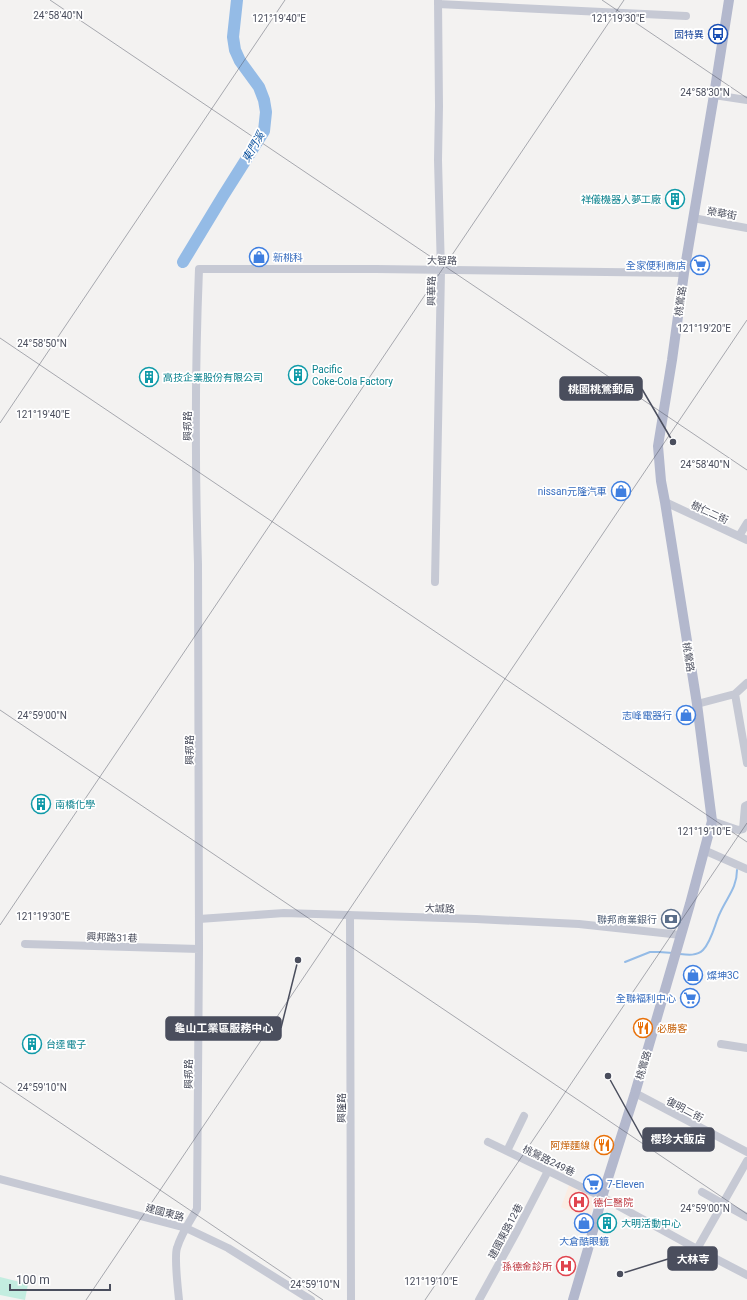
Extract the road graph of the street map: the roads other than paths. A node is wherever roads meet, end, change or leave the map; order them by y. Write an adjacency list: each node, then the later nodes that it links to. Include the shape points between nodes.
1 (729, 0): 4 (main road, 桃鶯路)
2 (438, 2): 3 (street); 9 (street, 興華路)
3 (686, 16)
4 (714, 95): 5 (street); 6 (main road, 桃鶯路)
5 (747, 100)
6 (693, 218): 7 (street, 榮華街); 10 (main road, 桃鶯路)
7 (747, 228)
8 (199, 269): 9 (street, 大智路); 25 (street, 興邦路, via 196,505)
9 (441, 270): 10 (street, 大智路); 15 (street, 興華路)
10 (684, 273): 11 (main road, 桃鶯路, via 658,446)
11 (665, 502): 13 (street, 樹仁二街); 18 (main road, 桃鶯路)
12 (747, 523): 13 (street)
13 (739, 536): 14 (street, 樹仁二街)
14 (747, 540)
15 (435, 582)
16 (747, 683): 17 (street)
17 (735, 694): 18 (street); 19 (street)
18 (697, 704): 21 (main road, 桃鶯路)
19 (747, 763)
20 (747, 805): 21 (street, via 743,829 738,830)
21 (712, 821): 22 (main road, 桃鶯路)
22 (706, 851): 23 (street); 26 (main road, 桃鶯路)
23 (747, 869)
24 (350, 915): 25 (street, 大誠路, via 284,914); 26 (street, 大誠路, via 579,924); 48 (street, 興隆路)
25 (199, 919): 28 (street, 興邦路)
26 (681, 935): 31 (main road, 桃鶯路)
27 (25, 944): 28 (street, 興邦路31巷)
28 (199, 949): 43 (street, 興邦路, via 197,1209)
29 (721, 1044): 30 (street)
30 (747, 1048)
31 (635, 1094): 35 (street, 復明二街); 40 (main road, 桃鶯路)
32 (524, 1116): 34 (street)
33 (488, 1142): 34 (street, 桃鶯路249巷)
34 (507, 1151): 37 (street, 桃鶯路249巷)
35 (747, 1152)
36 (747, 1161): 41 (street)
37 (548, 1171): 40 (street, 桃鶯路249巷); 49 (street, 建國東路12巷)
38 (0, 1179): 43 (street, 建國東路)
39 (702, 1192): 41 (street)
40 (602, 1197): 44 (street, 桃鶯路249巷); 50 (main road, 桃鶯路)
41 (722, 1204): 42 (street); 44 (street)
42 (747, 1217)
43 (186, 1228): 46 (street, 興邦路, via 177,1249); 47 (street, 建國東路, via 228,1248)
44 (697, 1249): 45 (street, 桃鶯路249巷)
45 (747, 1274)
46 (179, 1300)
47 (311, 1300)
48 (351, 1300)
49 (479, 1300)
50 (573, 1300)

